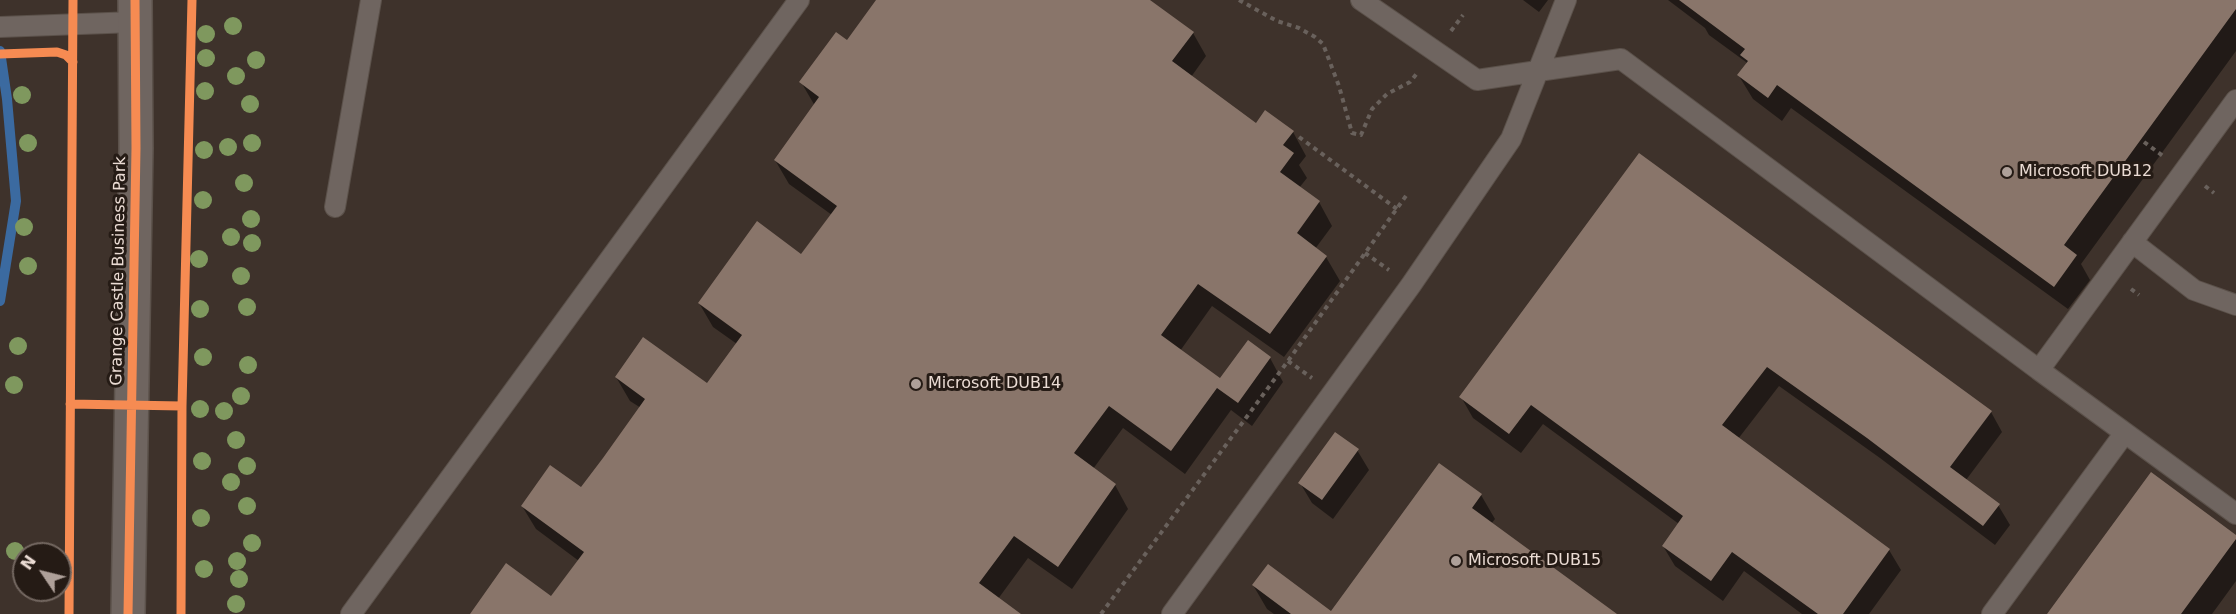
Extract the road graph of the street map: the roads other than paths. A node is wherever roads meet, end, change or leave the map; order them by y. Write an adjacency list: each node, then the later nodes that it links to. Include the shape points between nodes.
1 (371, 0): 9 (lane)
2 (800, 0): 16 (lane)
3 (1361, 0): 7 (lane, via 1477,80)
4 (1566, 0): 7 (lane)
5 (135, 11): 6 (lane); 15 (street, Grange Castle Business Park)
6 (0, 27)
7 (1538, 71): 12 (lane, via 1621,59); 17 (lane, via 1511,139 1411,285)
8 (2236, 100): 10 (lane)
9 (335, 207)
10 (2132, 242): 11 (lane, via 2194,290); 12 (lane)
11 (2234, 302)
12 (2039, 370): 13 (lane)
13 (2124, 434): 14 (lane); 18 (lane)
14 (2236, 514)
15 (128, 614)
16 (351, 614)
17 (1172, 614)
18 (1992, 614)

